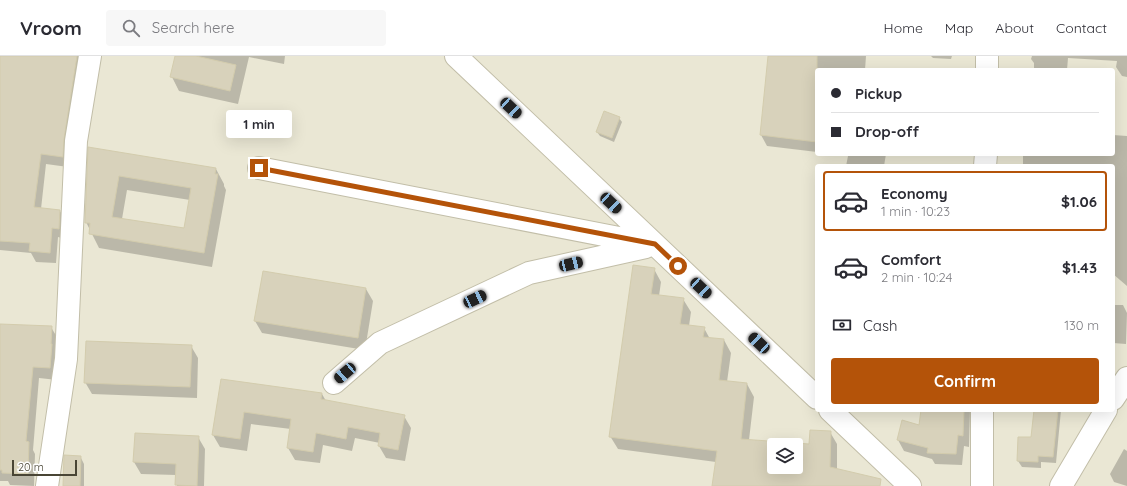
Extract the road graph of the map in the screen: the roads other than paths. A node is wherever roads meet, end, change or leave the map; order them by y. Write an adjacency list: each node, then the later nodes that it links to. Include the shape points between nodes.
1 (90, 56): 14 (street, via 76,141 66,359)
2 (456, 56): 6 (street)
3 (987, 56): 4 (street)
4 (987, 68)
5 (259, 168): 6 (street)
6 (655, 244): 8 (street, via 529,273 380,343); 9 (street)
7 (1127, 378): 10 (street)
8 (334, 383)
9 (815, 396)
10 (1115, 396)
11 (832, 412): 15 (street)
12 (982, 412): 16 (street)
13 (1105, 412): 17 (street)
14 (47, 486)
15 (910, 486)
16 (982, 486)
17 (1061, 486)

